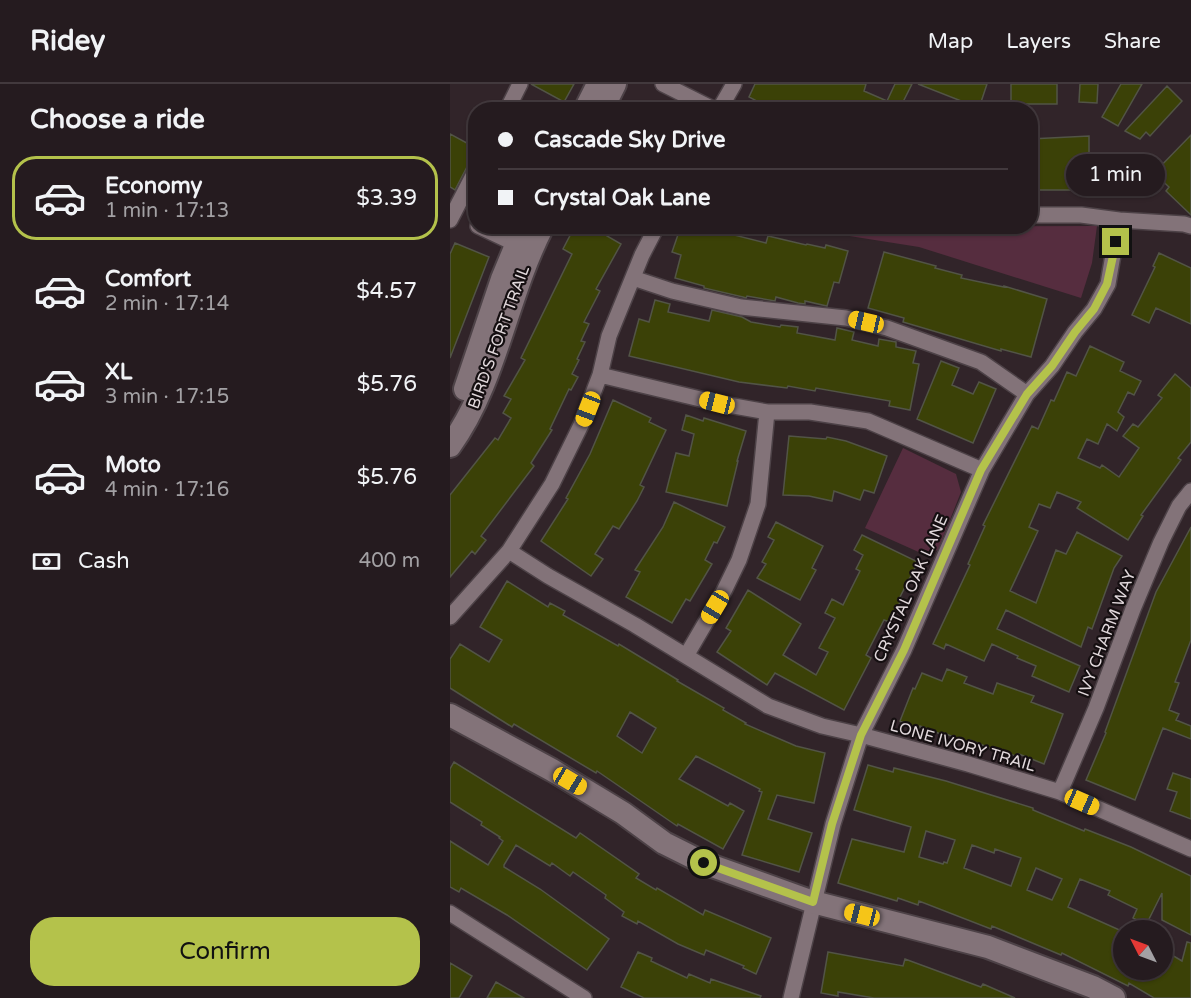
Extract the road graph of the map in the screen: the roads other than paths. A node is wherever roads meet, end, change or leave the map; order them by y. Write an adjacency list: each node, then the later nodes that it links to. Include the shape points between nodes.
1 (520, 84): 6 (street)
2 (598, 84): 7 (street)
3 (615, 84): 8 (street)
4 (663, 84): 9 (street)
5 (734, 84): 10 (street)
6 (511, 102)
7 (589, 102)
8 (606, 102)
9 (700, 102)
10 (722, 102)
11 (468, 185): 12 (street)
12 (451, 216): 15 (street)
13 (1038, 216): 14 (street, via 1081,215)
14 (1119, 220): 16 (street); 22 (street, CRYSTAL OAK LANE, via 1107,284 1094,309)
15 (468, 223)
16 (1191, 226)
17 (503, 234): 19 (street)
18 (653, 234): 20 (street)
19 (523, 240): 24 (street, BIRD'S FORT TRAIL, via 510,304 492,363 474,407)
20 (633, 278): 21 (street, via 609,336); 22 (street, via 741,308 846,318 887,328 981,362)
21 (600, 375): 23 (street); 28 (street, via 552,484)
22 (1027, 394): 26 (street, CRYSTAL OAK LANE)
23 (767, 412): 26 (street, via 810,412 868,421); 30 (street, via 758,504 740,560)
24 (455, 424): 25 (street, BIRD'S FORT TRAIL)
25 (450, 446)
26 (981, 470): 32 (street, CRYSTAL OAK LANE, via 904,650)
27 (1191, 490): 33 (street, IVY CHARM WAY, via 1157,552)
28 (509, 551): 29 (street); 30 (street, LONE IVORY TRAIL)
29 (450, 617)
30 (686, 656): 32 (street, LONE IVORY TRAIL, via 768,706 822,726)
31 (450, 715): 35 (street, via 552,770 664,843 704,863)
32 (861, 735): 33 (street, LONE IVORY TRAIL); 35 (street, CRYSTAL OAK LANE, via 832,824)
33 (1060, 792): 34 (street, LONE IVORY TRAIL)
34 (1191, 849)
35 (813, 902): 38 (street, CRYSTAL OAK LANE); 39 (street, via 988,947)
36 (450, 913): 37 (street)
37 (584, 998)
38 (790, 998)
39 (1114, 998)

